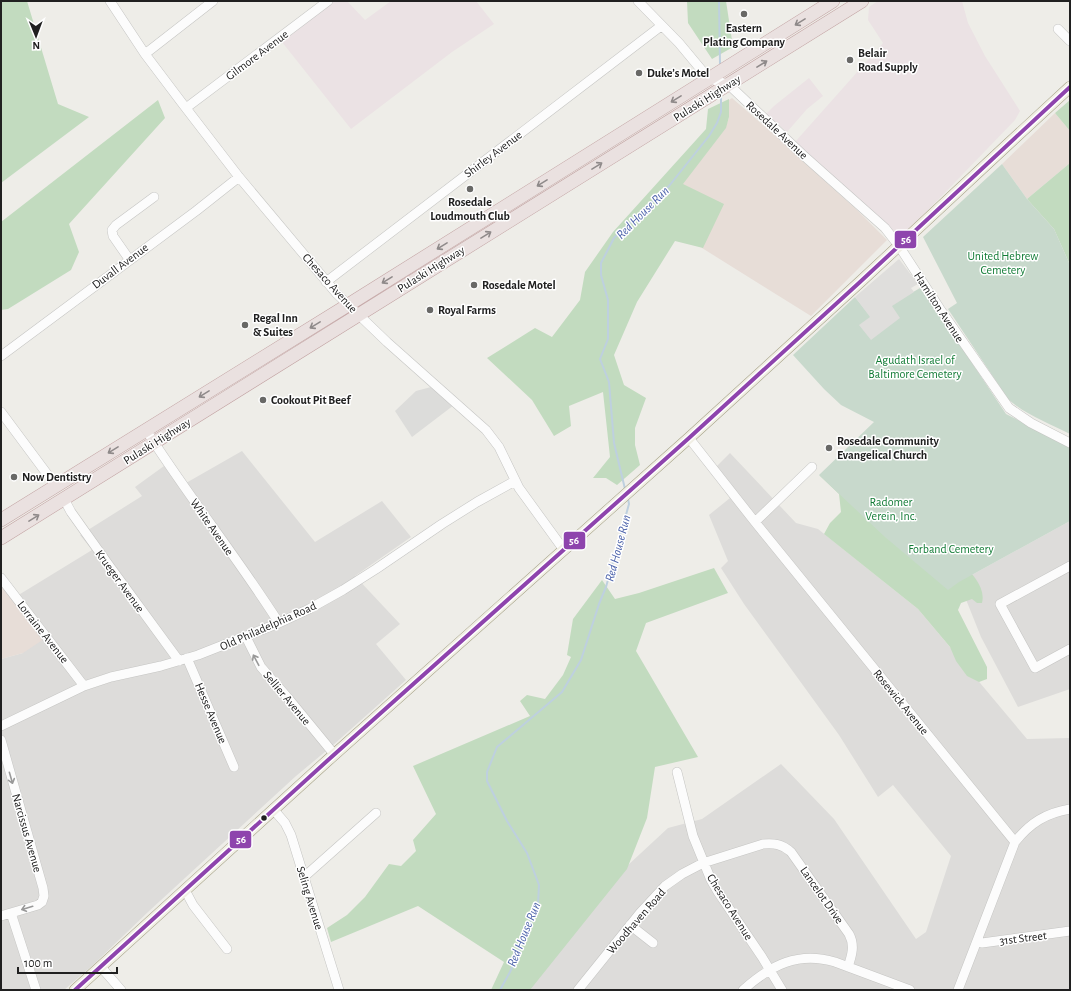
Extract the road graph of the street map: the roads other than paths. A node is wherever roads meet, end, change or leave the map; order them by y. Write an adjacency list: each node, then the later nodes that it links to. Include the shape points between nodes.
1 (110, 1): 10 (street, Chesaco Avenue)
2 (213, 1): 10 (street)
3 (328, 1): 14 (street, Gilmore Avenue)
4 (638, 1): 7 (street)
5 (833, 1): 11 (highway, Pulaski Highway, one-way to 11)
6 (862, 1): 12 (highway, Pulaski Highway, one-way to 6)
7 (661, 26): 11 (street); 19 (street, Shirley Avenue)
8 (1058, 29): 9 (street)
9 (1070, 41)
10 (145, 54): 14 (street, Chesaco Avenue)
11 (710, 79): 12 (street, Rosedale Avenue); 20 (highway, Pulaski Highway, one-way to 20)
12 (728, 84): 17 (street, Rosedale Avenue, via 885,228); 21 (highway, Pulaski Highway, one-way to 12)
13 (1070, 88): 17 (main road)
14 (184, 106): 15 (street, Chesaco Avenue)
15 (239, 177): 18 (street, Duvall Avenue); 19 (street, Chesaco Avenue)
16 (154, 197): 18 (street, via 112,230 113,236)
17 (899, 246): 25 (main road); 27 (street, Hamilton Avenue, via 1009,408 1024,419)
18 (129, 259): 22 (street, Duvall Avenue)
19 (326, 282): 20 (street, Chesaco Avenue)
20 (348, 305): 21 (street, Chesaco Avenue); 24 (highway, Pulaski Highway, one-way to 24)
21 (359, 315): 26 (highway, Pulaski Highway); 29 (street, Chesaco Avenue, via 486,430 499,447)
22 (1, 356)
23 (1, 412): 30 (street)
24 (146, 430): 26 (street, White Avenue); 30 (highway, Pulaski Highway, one-way to 30)
25 (689, 438): 33 (street, Rosewick Avenue); 35 (main road)
26 (154, 442): 31 (highway, Pulaski Highway); 38 (street, White Avenue)
27 (1070, 443)
28 (812, 467): 33 (street)
29 (515, 481): 35 (street, Chesaco Avenue); 38 (street, Old Philadelphia Road, via 448,520 343,590)
30 (56, 486): 32 (highway, Pulaski Highway)
31 (64, 499): 34 (highway, Pulaski Highway, one-way to 31); 41 (street, Krueger Avenue, via 108,564)
32 (1, 520)
33 (755, 522): 51 (street, Rosewick Avenue)
34 (1, 538)
35 (564, 550): 45 (main road)
36 (1070, 566): 40 (street, via 1000,604 1035,668)
37 (1, 578): 42 (street, Lorraine Avenue)
38 (279, 624): 39 (street, Old Philadelphia Road)
39 (246, 637): 41 (street, Old Philadelphia Road); 45 (street, Sellier Avenue, one-way to 39, via 261,667)
40 (1070, 649)
41 (183, 660): 42 (street, Old Philadelphia Road); 46 (street, Hesse Avenue)
42 (84, 686): 43 (street, Old Philadelphia Road)
43 (1, 726)
44 (1, 740): 55 (street, Narcissus Avenue, one-way to 55, via 44,896 38,905)
45 (334, 754): 48 (main road)
46 (234, 768)
47 (677, 772): 52 (street, Chesaco Avenue)
48 (273, 809): 53 (street, Seling Avenue, via 288,828); 54 (main road)
49 (1070, 809): 51 (street, via 1038,820 1025,829)
50 (376, 813): 53 (street)
51 (1015, 842): 59 (street)
52 (703, 863): 57 (street, Woodhaven Road, via 665,886); 63 (street, Lancelot Drive, via 763,844 776,844 786,848 796,857 851,938 853,950); 64 (street, Chesaco Avenue, via 718,892)
53 (304, 876): 68 (street, Seling Avenue)
54 (185, 890): 61 (street, via 193,905); 62 (main road)
55 (11, 913): 56 (street); 65 (street)
56 (1, 916)
57 (630, 925): 60 (street); 69 (street, Woodhaven Road)
58 (1070, 931): 59 (street, 31st Street, via 982,943)
59 (977, 941): 73 (street)
60 (653, 943)
61 (227, 949)
62 (100, 967): 66 (main road); 67 (street)
63 (848, 967): 64 (street, via 809,958 790,961); 72 (street)
64 (770, 970): 70 (street); 71 (street, Chesaco Avenue)
65 (36, 990)
66 (74, 990)
67 (122, 990)
68 (338, 990)
69 (578, 990)
70 (743, 990)
71 (782, 990)
72 (910, 990)
73 (958, 990)

